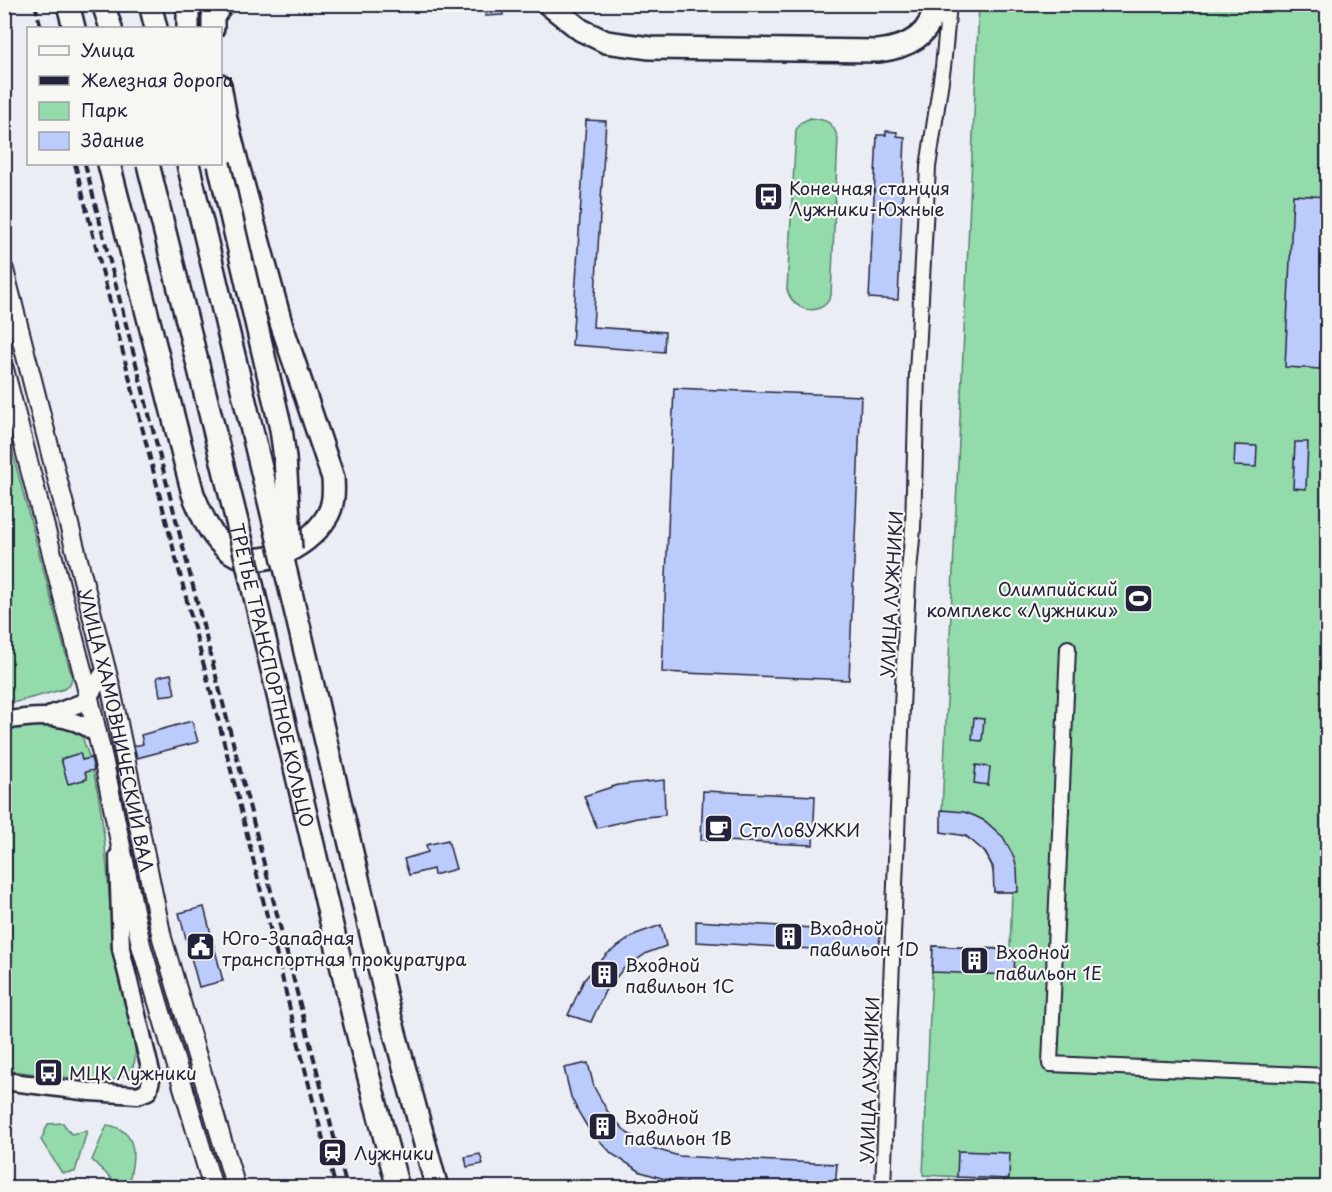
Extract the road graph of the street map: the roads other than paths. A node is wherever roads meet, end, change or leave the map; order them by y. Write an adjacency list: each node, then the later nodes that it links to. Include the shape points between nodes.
1 (68, 4): 10 (main road)
2 (103, 4): 11 (main road)
3 (111, 4): 12 (main road)
4 (150, 4): 13 (main road)
5 (191, 4): 14 (main road)
6 (222, 4): 15 (main road, via 213,17)
7 (548, 4): 8 (main road, via 581,30 606,42 650,48 878,51 897,49 923,32 931,21)
8 (934, 4)
9 (949, 4): 37 (street, УЛИЦА ЛУЖНИКИ, via 928,167)
10 (74, 27)
11 (111, 27)
12 (116, 27)
13 (156, 27)
14 (188, 27)
15 (213, 27)
16 (222, 96): 17 (main road, via 281,323 333,478 327,517 304,542 282,553 264,559 242,558 224,547 207,527 193,494)
17 (109, 165)
18 (148, 165): 35 (main road, ТРЕТЬЕ ТРАНСПОРТНОЕ КОЛЬЦО, bridge)
19 (188, 165): 23 (main road, ТРЕТЬЕ ТРАНСПОРТНОЕ КОЛЬЦО, bridge)
20 (219, 165): 23 (main road, bridge, via 281,429)
21 (4, 270): 25 (main road, УЛИЦА ХАМОВНИЧЕСКИЙ ВАЛ)
22 (4, 369): 26 (main road, УЛИЦА ХАМОВНИЧЕСКИЙ ВАЛ)
23 (298, 626): 36 (main road, ТРЕТЬЕ ТРАНСПОРТНОЕ КОЛЬЦО, via 390,1015)
24 (1068, 648): 31 (street, via 1050,1064)
25 (106, 669): 26 (street); 34 (main road, УЛИЦА ХАМОВНИЧЕСКИЙ ВАЛ, via 162,938)
26 (87, 692): 27 (street); 29 (main road, УЛИЦА ХАМОВНИЧЕСКИЙ ВАЛ)
27 (38, 717): 28 (street); 29 (street, via 69,719)
28 (4, 721)
29 (98, 734): 30 (main road, УЛИЦА ХАМОВНИЧЕСКИЙ ВАЛ)
30 (117, 828): 32 (street, via 121,949 151,1072 148,1091 138,1095 90,1092); 33 (main road, УЛИЦА ХАМОВНИЧЕСКИЙ ВАЛ, via 141,945)
31 (1328, 1076)
32 (4, 1081)
33 (213, 1188)
34 (236, 1188)
35 (398, 1188)
36 (437, 1188)
37 (883, 1188)

